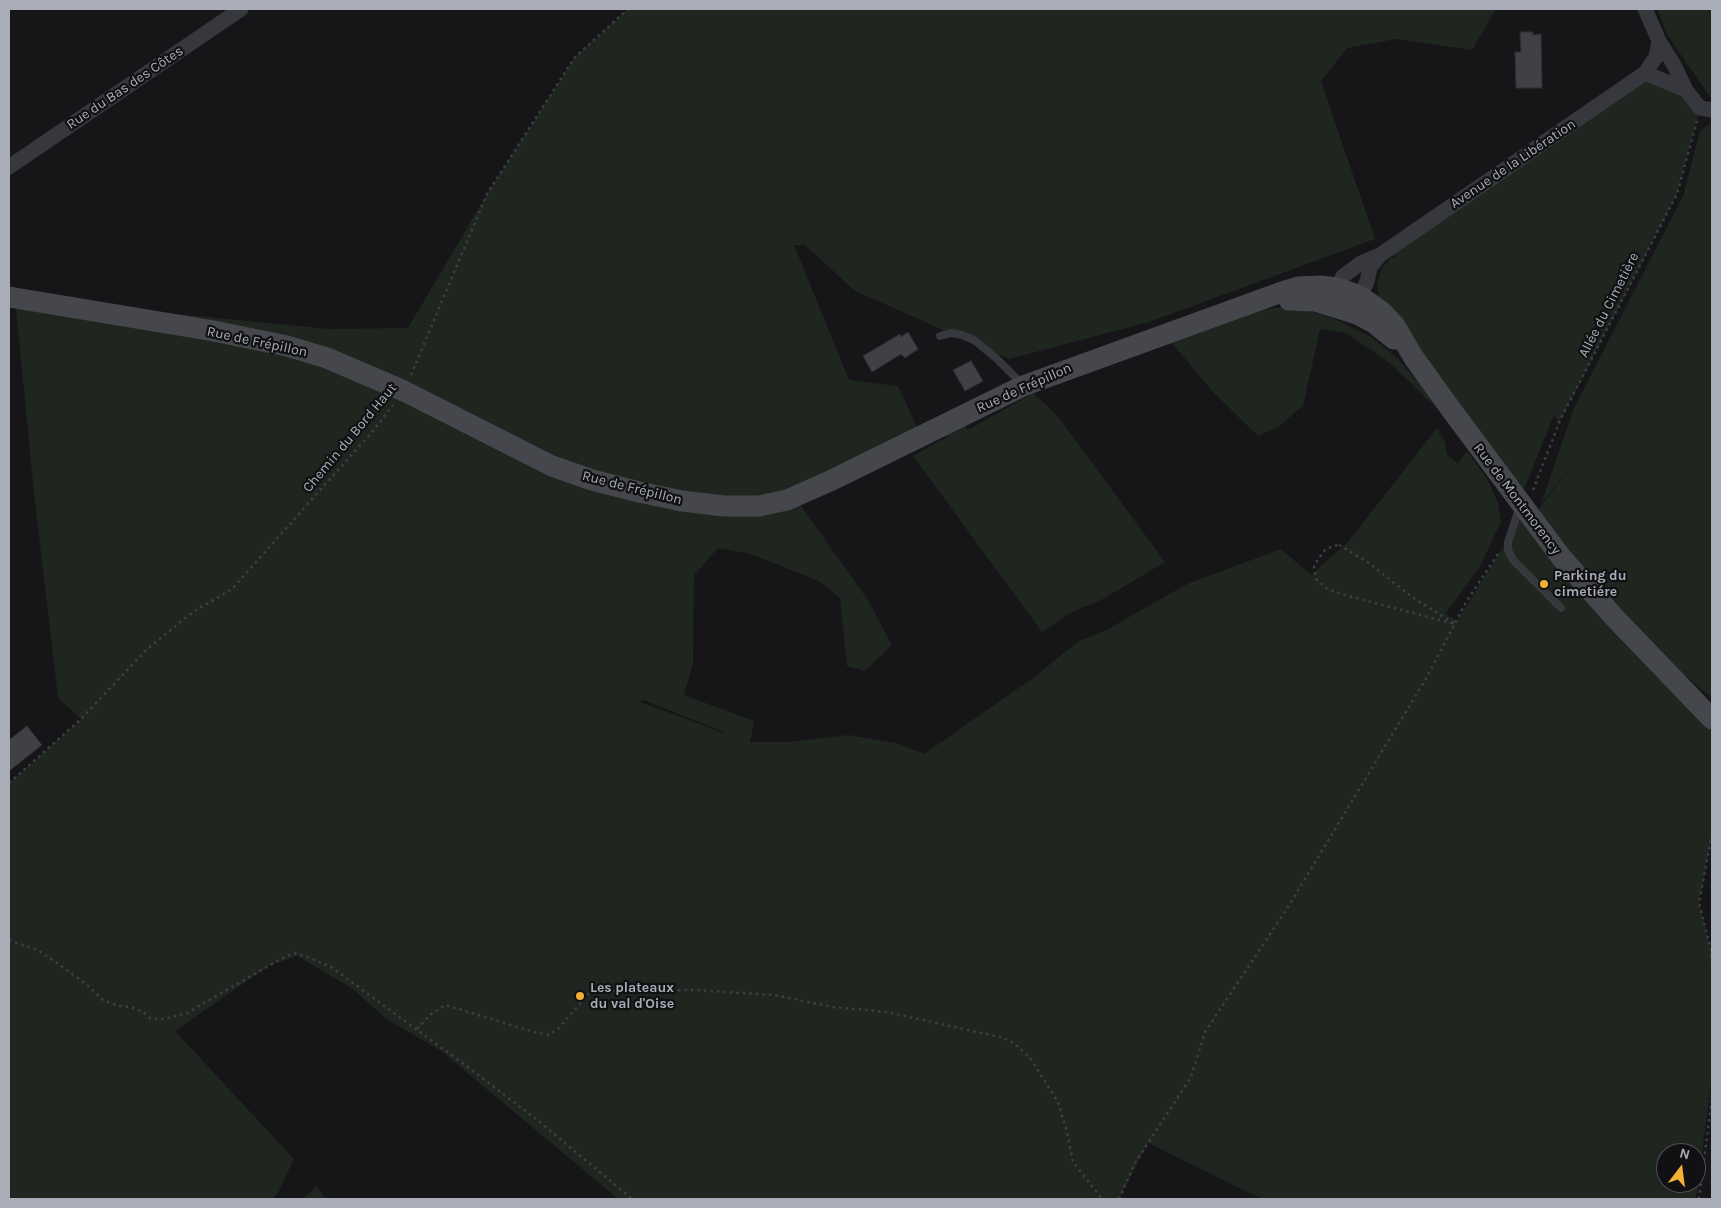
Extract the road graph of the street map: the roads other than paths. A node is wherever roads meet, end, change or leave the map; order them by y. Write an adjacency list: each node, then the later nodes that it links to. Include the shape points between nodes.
1 (241, 9): 7 (street, Rue du Bas des Côtes)
2 (1646, 9): 3 (street)
3 (1659, 41): 4 (street, Avenue de la Libération, via 1656,56); 5 (street)
4 (1645, 73): 5 (street); 8 (street, Avenue de la Libération)
5 (1686, 90): 6 (street)
6 (1706, 109)
7 (9, 166)
8 (1380, 255): 10 (street, Avenue de la Libération, via 1370,268 1367,282); 10 (street, Avenue de la Libération, via 1343,276)
9 (9, 297): 13 (street, Rue de Frépillon, via 287,346 327,358 404,390 552,466 592,480 682,501 724,506 759,506 787,500)
10 (1345, 299): 11 (street, Rue de Frépillon, via 1300,299); 11 (street, Rue de Frépillon, via 1320,286 1298,288); 14 (street, Rue de Montmorency, via 1382,312 1394,326)
11 (1247, 306): 13 (street, Rue de Frépillon)
12 (940, 336): 13 (lane, via 951,333 974,340)
13 (1023, 386)
14 (1520, 504): 15 (lane, via 1508,550 1513,560); 16 (street, Rue de Montmorency, via 1592,594)
15 (1561, 608)
16 (1712, 719)

